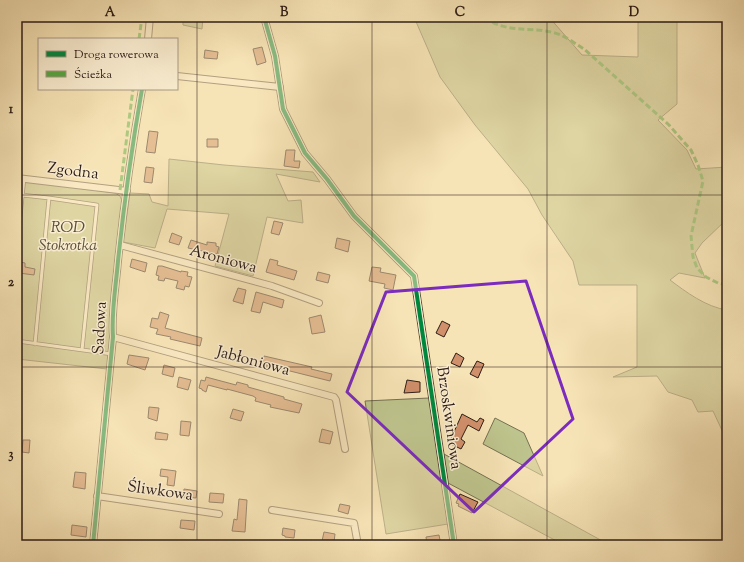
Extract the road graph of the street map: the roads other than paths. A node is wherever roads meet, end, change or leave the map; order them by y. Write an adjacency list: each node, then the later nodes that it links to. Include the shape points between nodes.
1 (150, 17): 3 (street)
2 (264, 17): 5 (street, Brzoskwiniowa, via 275,56)
3 (148, 38)
4 (178, 76): 5 (street)
5 (280, 87): 25 (street, Brzoskwiniowa, via 283,109 305,153 354,216 414,276)
6 (142, 90): 8 (street, Sadowa)
7 (20, 178): 8 (street, Zgodna); 9 (lane)
8 (127, 191): 11 (street, Sadowa)
9 (22, 195): 10 (lane); 12 (lane)
10 (48, 198): 16 (lane); 17 (lane, via 97,205)
11 (120, 245): 13 (street, Aroniowa, via 272,286); 14 (street, Sadowa, via 112,323)
12 (17, 247)
13 (319, 302)
14 (114, 337): 18 (street, Sadowa); 19 (street, Jabłoniowa, via 334,397)
15 (17, 341): 16 (lane)
16 (35, 344): 17 (lane)
17 (82, 350): 18 (lane)
18 (112, 354): 20 (street, Sadowa)
19 (345, 449)
20 (98, 496): 22 (street, Śliwkowa); 23 (street, Sadowa)
21 (272, 510): 24 (street, via 354,524)
22 (219, 514)
23 (93, 545)
24 (358, 545)
25 (454, 545)

